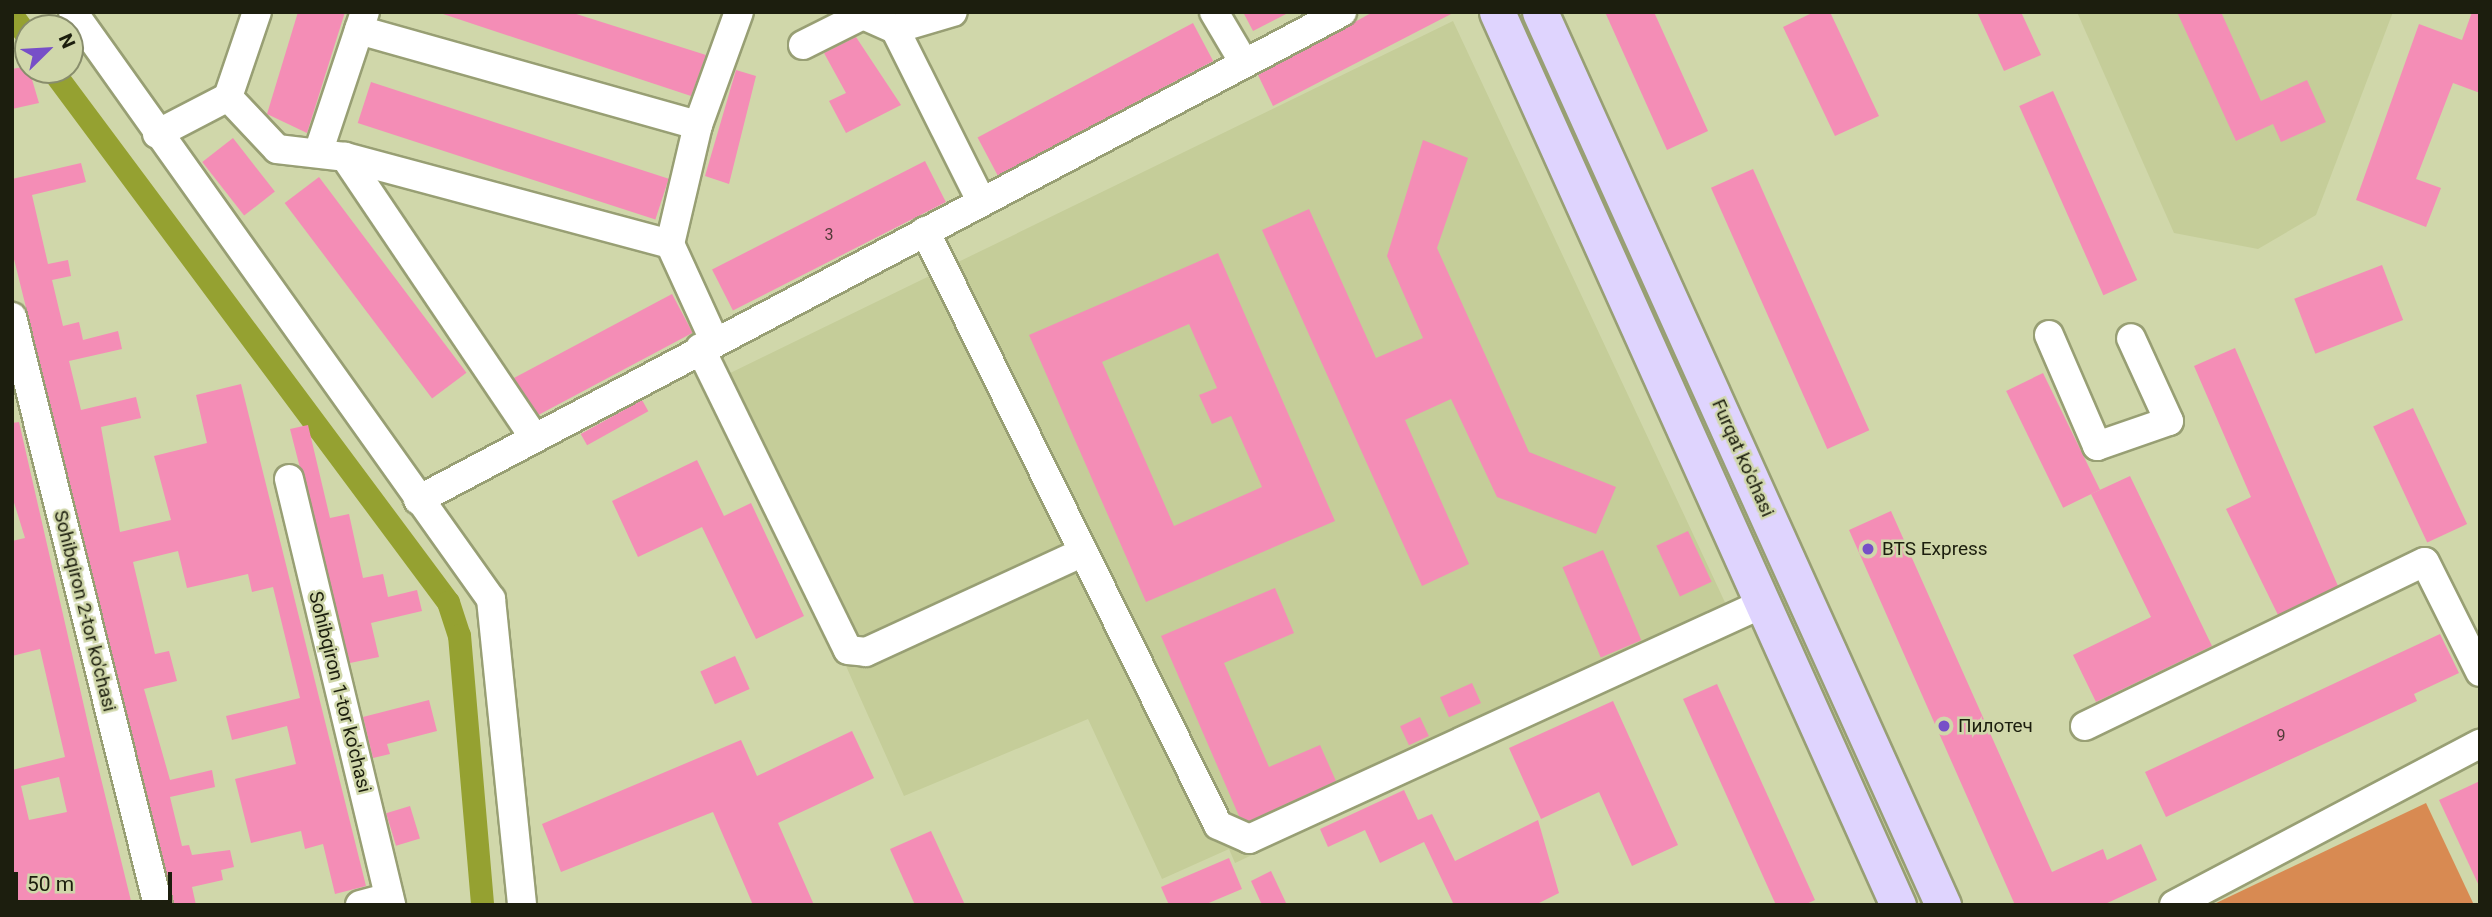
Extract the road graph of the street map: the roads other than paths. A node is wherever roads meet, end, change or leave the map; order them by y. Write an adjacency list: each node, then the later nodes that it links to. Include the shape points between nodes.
1 (73, 12): 15 (street)
2 (257, 12): 13 (street)
3 (739, 12): 14 (street)
4 (953, 12): 10 (street)
5 (1214, 12): 12 (street)
6 (1342, 12): 12 (street)
7 (1497, 12): 28 (main road, Furqat ko'chasi)
8 (1540, 12): 37 (main road, Furqat ko'chasi)
9 (362, 21): 14 (street); 16 (street)
10 (895, 29): 11 (street, via 863,15); 17 (street)
11 (803, 45)
12 (1243, 61): 17 (street)
13 (228, 97): 15 (street); 16 (street, via 277,149)
14 (698, 124): 19 (street)
15 (157, 134): 26 (street)
16 (332, 155): 19 (street); 24 (street)
17 (981, 201): 18 (street)
18 (925, 231): 23 (street); 27 (street)
19 (670, 244): 23 (street)
20 (12, 317): 34 (street, Sohibqiron 2-tor ko'chasi)
21 (2049, 335): 22 (street, via 2097,446 2169,421)
22 (2131, 338)
23 (707, 344): 24 (street); 27 (street, via 848,650 866,652)
24 (534, 437): 26 (street)
25 (289, 479): 32 (street, Sohibqiron 1-tor ko'chasi)
26 (418, 500): 36 (street, via 491,599)
27 (1083, 552): 28 (street, via 1218,825 1249,839)
28 (1764, 603): 33 (main road, Furqat ko'chasi)
29 (2480, 672): 30 (street, via 2426,562)
30 (2085, 726)
31 (2480, 744): 38 (street)
32 (390, 901): 35 (street)
33 (1894, 904)
34 (158, 905)
35 (360, 905)
36 (522, 905)
37 (1943, 905)
38 (2174, 905)

